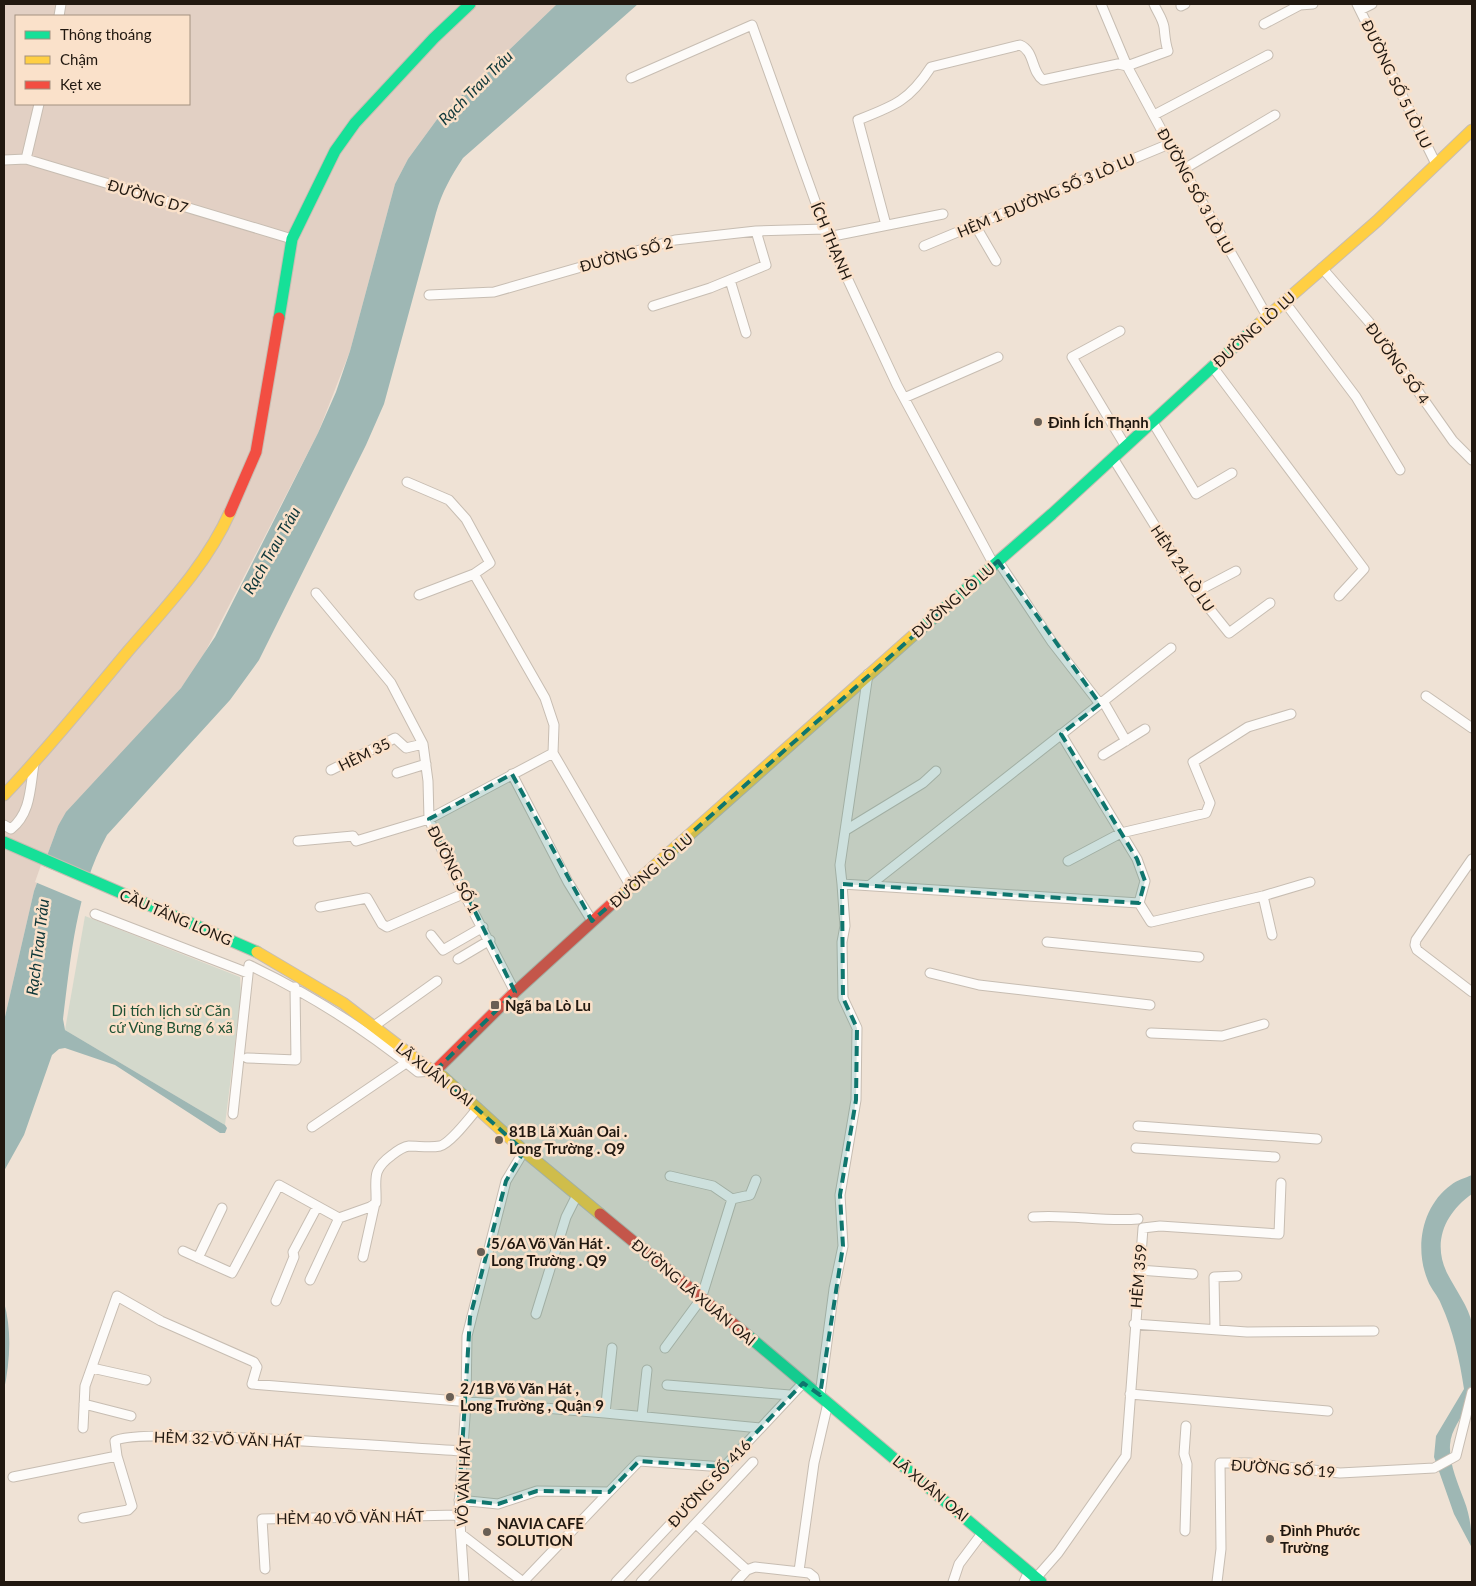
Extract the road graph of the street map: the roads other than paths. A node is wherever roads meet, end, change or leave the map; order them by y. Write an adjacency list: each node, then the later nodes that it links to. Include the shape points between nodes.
1 (470, 4): 25 (street, via 355,123 319,180)
2 (1102, 4): 9 (street, ĐƯỜNG SỐ 3 LÒ LU)
3 (1154, 4): 9 (street, via 1160,12 1168,51)
4 (1313, 4): 7 (street, via 1300,5)
5 (1372, 4): 6 (street)
6 (1359, 7): 18 (street, ĐƯỜNG SỐ 5 LÒ LU)
7 (1264, 24)
8 (1268, 55): 12 (street)
9 (1128, 66): 12 (street, ĐƯỜNG SỐ 3 LÒ LU); 21 (street, via 1118,64 1043,80 1027,50 1020,45 931,67 921,83 902,101 858,120)
10 (631, 78): 24 (street, ÍCH THẠNH, via 752,25)
11 (39, 105): 16 (street)
12 (1154, 114): 15 (street, ĐƯỜNG SỐ 3 LÒ LU)
13 (1275, 115): 19 (street)
14 (1472, 132): 18 (street, ĐƯỜNG LÒ LU)
15 (1168, 144): 19 (street, ĐƯỜNG SỐ 3 LÒ LU); 22 (street, HẺM 1 ĐƯỜNG SỐ 3 LÒ LU)
16 (26, 159): 17 (street, ĐƯỜNG D7); 25 (street, ĐƯỜNG D7)
17 (4, 160)
18 (1436, 164): 28 (street, ĐƯỜNG LÒ LU)
19 (1184, 169): 33 (street, ĐƯỜNG SỐ 3 LÒ LU)
20 (943, 214): 21 (street, ĐƯỜNG SỐ 2)
21 (886, 225): 24 (street, ĐƯỜNG SỐ 2)
22 (975, 225): 26 (street, HẺM 1 ĐƯỜNG SỐ 3 LÒ LU); 27 (street)
23 (756, 231): 24 (street, ĐƯỜNG SỐ 2); 29 (street, via 766,265); 30 (street, ĐƯỜNG SỐ 2, via 674,240 494,292)
24 (826, 233): 38 (street, ÍCH THẠNH)
25 (292, 238): 66 (street, via 256,452 222,530 190,578)
26 (924, 246)
27 (996, 261)
28 (1322, 268): 31 (street, ĐƯỜNG LÒ LU); 42 (street, ĐƯỜNG SỐ 4, via 1369,322 1453,441)
29 (730, 280): 32 (street); 35 (street)
30 (430, 295)
31 (1284, 301): 33 (street, ĐƯỜNG LÒ LU); 43 (street, via 1356,398)
32 (653, 306)
33 (1267, 316): 37 (street, ĐƯỜNG LÒ LU)
34 (1120, 331): 40 (street, via 1072,357)
35 (746, 333)
36 (998, 357): 38 (street)
37 (1212, 366): 39 (street, ĐƯỜNG LÒ LU); 52 (street, via 1364,569)
38 (904, 398): 46 (street, ÍCH THẠNH)
39 (1152, 421): 40 (street, ĐƯỜNG LÒ LU); 44 (street, via 1196,494)
40 (1126, 447): 41 (street, ĐƯỜNG LÒ LU)
41 (1113, 458): 46 (street, ĐƯỜNG LÒ LU); 49 (street, HẺM 24 LÒ LU)
42 (1472, 460)
43 (1400, 470)
44 (1232, 473)
45 (407, 482): 48 (street, via 449,500 466,519 490,564)
46 (996, 563): 55 (street, ĐƯỜNG LÒ LU); 57 (street, ÍCH THẠNH, via 1052,642)
47 (1236, 571): 49 (street)
48 (474, 574): 51 (street); 64 (street, via 545,698 554,725)
49 (1196, 592): 53 (street, HẺM 24 LÒ LU, via 1229,633)
50 (316, 593): 63 (street, ĐƯỜNG SỐ 1, via 391,683)
51 (419, 595)
52 (1339, 596)
53 (1270, 603)
54 (1171, 648): 57 (street)
55 (868, 674): 75 (street); 84 (street, ĐƯỜNG LÒ LU)
56 (1426, 696): 59 (street)
57 (1101, 703): 61 (street); 62 (street, ÍCH THẠNH)
58 (1291, 714): 76 (street, via 1248,727 1193,762 1210,803 1206,813)
59 (1472, 728)
60 (1145, 729): 62 (street)
61 (1061, 734): 76 (street); 83 (street)
62 (1126, 741): 65 (street)
63 (423, 744): 67 (street, ĐƯỜNG SỐ 1); 68 (street, HẺM 35, via 406,748 394,738)
64 (553, 753): 71 (street); 84 (street)
65 (1103, 755)
66 (34, 764): 72 (street); 74 (street, via 29,798 21,821 11,829)
67 (426, 764): 70 (street); 73 (street, ĐƯỜNG SỐ 1)
68 (331, 770)
69 (936, 771): 75 (street, via 923,783)
70 (397, 773)
71 (512, 774): 73 (street); 90 (street)
72 (4, 795)
73 (428, 819): 77 (street, via 356,841 353,836); 85 (street, ĐƯỜNG SỐ 1)
74 (4, 825)
75 (846, 830): 82 (street, via 840,865)
76 (1121, 833): 80 (street); 87 (street, via 1137,859 1145,881)
77 (298, 840)
78 (4, 842): 104 (street, CẦU TĂNG LONG, via 255,951)
79 (1472, 859): 103 (street, via 1414,945)
80 (1068, 861)
81 (1310, 882): 86 (street)
82 (842, 884): 83 (street); 154 (street, via 845,926 842,942 843,998 857,1028 856,1100 840,1194 843,1246 834,1290)
83 (870, 885): 87 (street)
84 (631, 887): 90 (street, ĐƯỜNG LÒ LU)
85 (465, 893): 88 (street, via 387,927 367,898); 91 (street, ĐƯỜNG SỐ 1)
86 (1263, 896): 87 (street, via 1151,922); 93 (street)
87 (1140, 903)
88 (320, 907)
89 (95, 914): 98 (street)
90 (592, 921): 102 (street, ĐƯỜNG LÒ LU)
91 (483, 927): 92 (street, via 443,950); 94 (street, ĐƯỜNG SỐ 1)
92 (431, 935)
93 (1272, 935)
94 (490, 940): 97 (street); 102 (street, ĐƯỜNG SỐ 1)
95 (1047, 942): 96 (street)
96 (1199, 957)
97 (458, 959)
98 (249, 969): 101 (street); 113 (street)
99 (930, 973): 105 (street, via 979,985)
100 (437, 982): 107 (street)
101 (295, 987): 109 (street, via 296,1060); 110 (street, via 356,1025)
102 (515, 992): 111 (street, ĐƯỜNG LÒ LU)
103 (1472, 992)
104 (343, 1003): 107 (street, LÃ XUÂN OAI)
105 (1150, 1005)
106 (1264, 1024): 108 (street, via 1222,1036)
107 (374, 1026): 111 (street, LÃ XUÂN OAI)
108 (1151, 1033)
109 (246, 1058)
110 (406, 1063): 111 (street, via 418,1072); 115 (street)
111 (435, 1071): 112 (street, LÃ XUÂN OAI)
112 (478, 1108): 118 (street, LÃ XUÂN OAI); 125 (street, via 441,1146 407,1146 385,1160 375,1178)
113 (233, 1114)
114 (1138, 1126): 116 (street)
115 (312, 1127)
116 (1317, 1139)
117 (1136, 1148): 119 (street)
118 (524, 1151): 123 (street, ĐƯỜNG LÃ XUÂN OAI); 155 (street, VÕ VĂN HÁT, via 506,1181 470,1317 466,1336)
119 (1275, 1157)
120 (670, 1176): 124 (street, via 713,1186)
121 (756, 1180): 124 (street, via 750,1194)
122 (1281, 1183): 130 (street, via 1279,1234)
123 (577, 1195): 138 (street, ĐƯỜNG LÃ XUÂN OAI); 140 (street, via 566,1217)
124 (732, 1199): 138 (street)
125 (376, 1203): 129 (street); 132 (street)
126 (318, 1207): 129 (street); 133 (street, via 279,1185 232,1274); 139 (street, via 293,1252)
127 (222, 1208): 133 (street)
128 (1033, 1217): 130 (street)
129 (339, 1218): 137 (street)
130 (1140, 1223): 134 (street, HẺM 359)
131 (183, 1251): 133 (street)
132 (363, 1257)
133 (198, 1258)
134 (1139, 1270): 135 (street); 141 (street, HẺM 359)
135 (1193, 1274)
136 (1237, 1276): 142 (street, via 1214,1277)
137 (310, 1280)
138 (701, 1299): 145 (street); 149 (street, ĐƯỜNG LÃ XUÂN OAI)
139 (276, 1301)
140 (536, 1314)
141 (1134, 1324): 142 (street); 152 (street, HẺM 359)
142 (1216, 1329): 143 (street, via 1247,1332)
143 (1374, 1331)
144 (612, 1348): 158 (street)
145 (665, 1348)
146 (92, 1368): 148 (street); 155 (street, via 117,1296 161,1321 254,1362 257,1368 252,1384); 156 (street, via 85,1386)
147 (647, 1370): 160 (street)
148 (146, 1380)
149 (803, 1383): 153 (street, ĐƯỜNG SỐ 416); 154 (street, ĐƯỜNG LÃ XUÂN OAI)
150 (667, 1386): 153 (street)
151 (1472, 1392): 189 (street, ĐƯỜNG SỐ 19, via 1456,1456 1434,1468 1340,1473 1220,1463 1221,1549)
152 (1130, 1394): 157 (street); 180 (street, HẺM 359, via 1126,1456 1058,1553)
153 (790, 1395): 163 (street, ĐƯỜNG SỐ 416)
154 (824, 1399): 175 (street, LÃ XUÂN OAI); 179 (street)
155 (466, 1402): 158 (street); 164 (street, VÕ VĂN HÁT)
156 (84, 1404): 159 (street); 162 (street)
157 (1328, 1411)
158 (605, 1413): 160 (street)
159 (130, 1416)
160 (642, 1416): 163 (street)
161 (1186, 1426): 174 (street)
162 (83, 1428)
163 (760, 1428): 167 (street, ĐƯỜNG SỐ 416)
164 (463, 1451): 165 (street, HẺM 32 VÕ VĂN HÁT, via 144,1436 119,1438 114,1444); 170 (street, VÕ VĂN HÁT)
165 (117, 1456): 168 (street); 172 (street, via 132,1506 128,1510)
166 (753, 1462): 173 (street)
167 (724, 1467): 169 (street, via 638,1461); 183 (street, ĐƯỜNG SỐ 416)
168 (13, 1477)
169 (609, 1492): 170 (street, via 537,1492 498,1504); 182 (street)
170 (459, 1500): 171 (street, VÕ VĂN HÁT)
171 (459, 1515): 176 (street, VÕ VĂN HÁT); 177 (street, HẺM 40 VÕ VĂN HÁT, via 262,1519)
172 (83, 1518)
173 (696, 1524): 178 (street); 184 (street)
174 (1185, 1531)
175 (983, 1532): 180 (street, LÃ XUÂN OAI); 187 (street, via 959,1564)
176 (461, 1534): 181 (street, VÕ VĂN HÁT); 182 (street)
177 (265, 1569)
178 (748, 1570): 179 (street, via 755,1567); 185 (street)
179 (799, 1571): 186 (street, via 809,1572)
180 (1036, 1577): 188 (street, HẺM 359)
181 (464, 1582)
182 (523, 1582)
183 (616, 1582)
184 (641, 1582)
185 (736, 1582)
186 (815, 1582)
187 (953, 1582)
188 (1024, 1582)
189 (1217, 1582)

